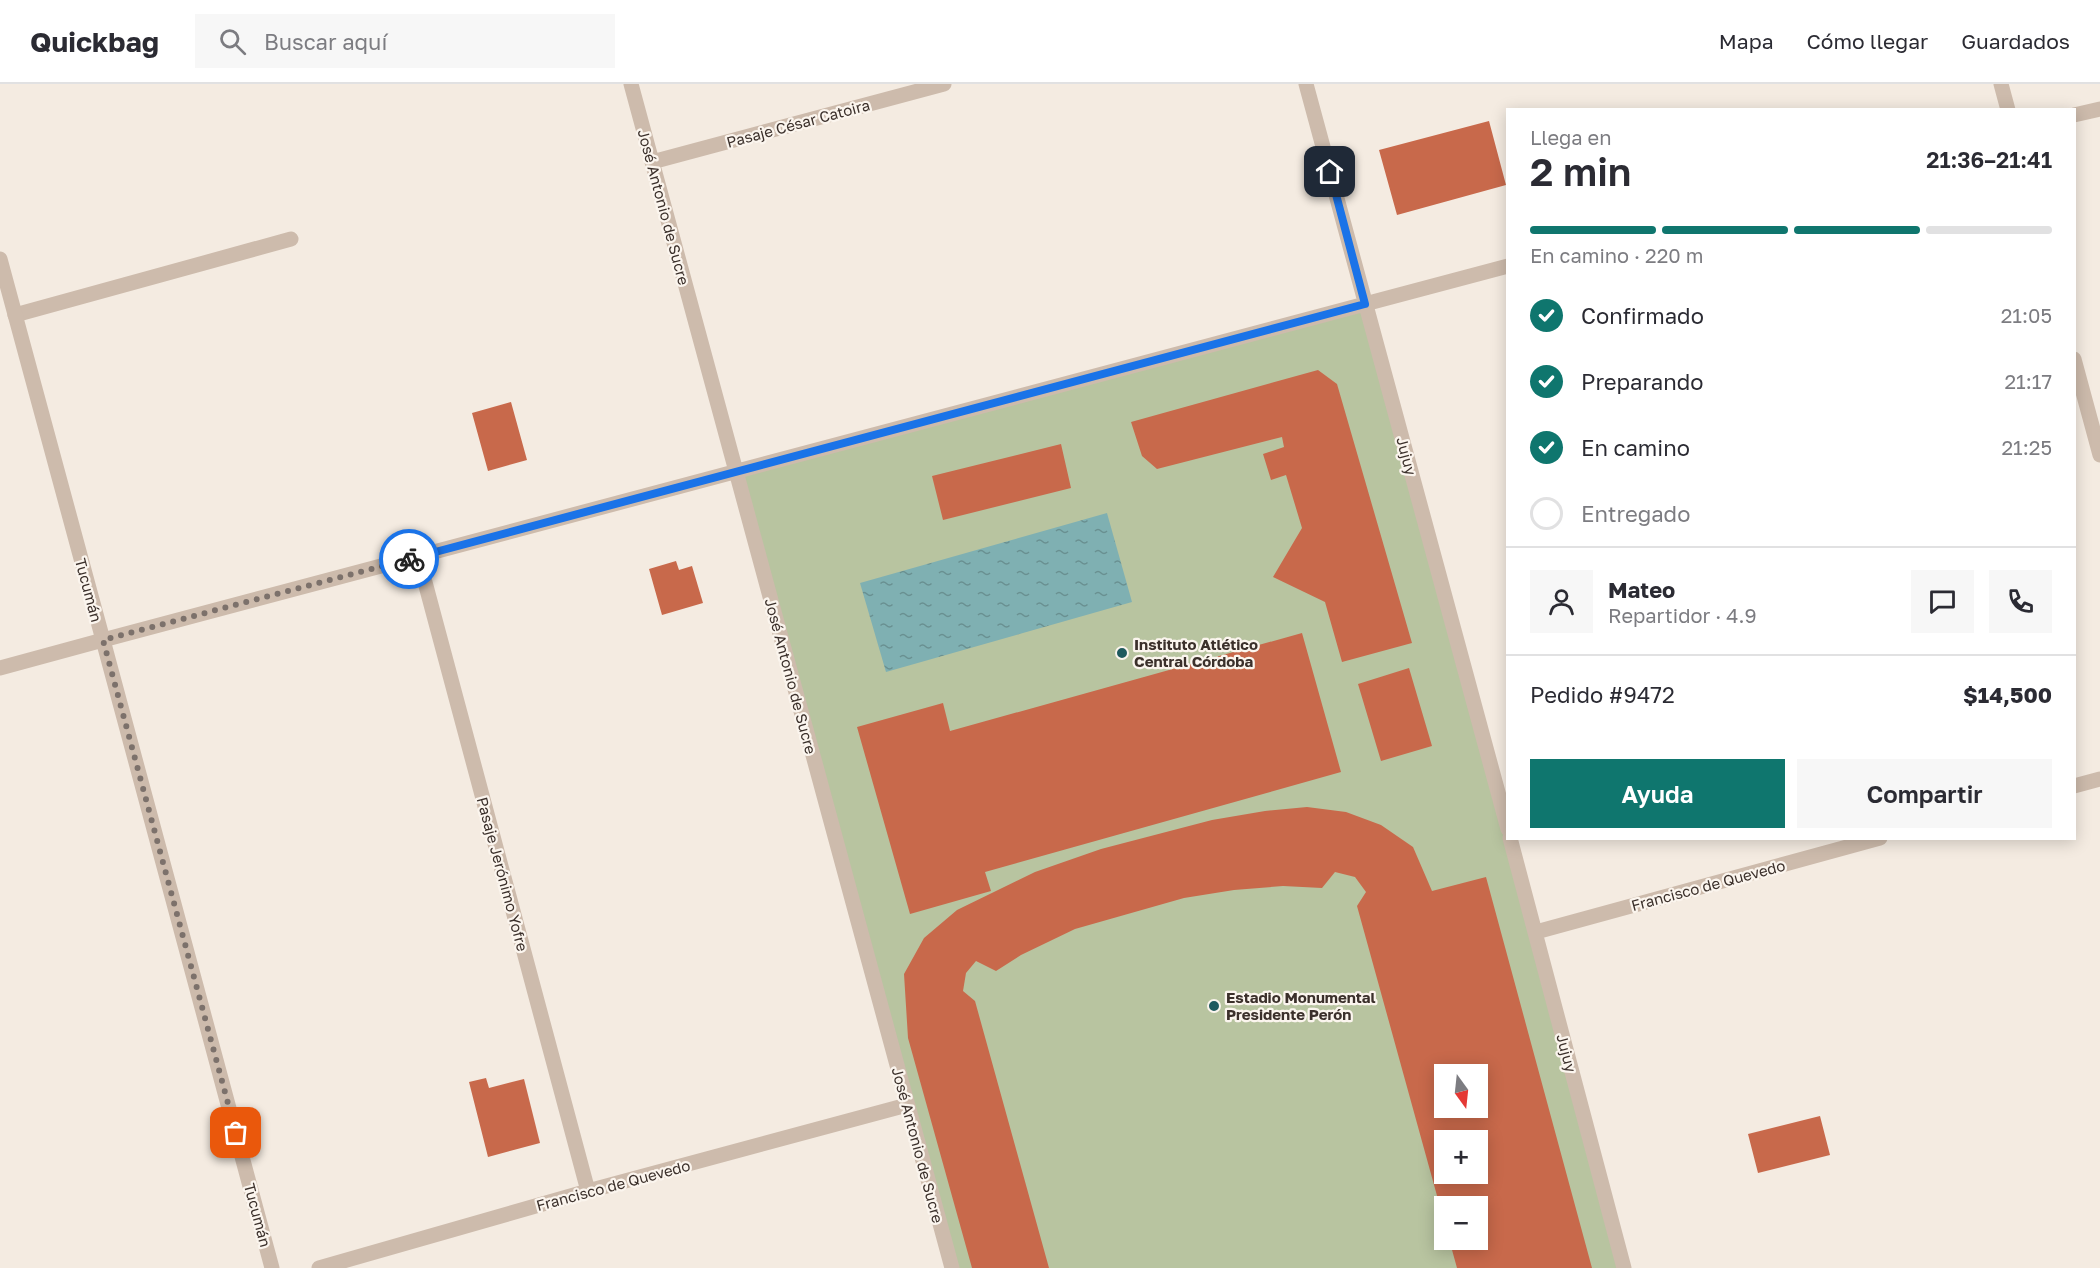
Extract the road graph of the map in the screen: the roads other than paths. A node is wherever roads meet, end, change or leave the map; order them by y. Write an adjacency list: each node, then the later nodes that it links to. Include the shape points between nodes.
1 (631, 84): 8 (street, José Antonio de Sucre)
2 (944, 84): 8 (street, Pasaje César Catoira)
3 (1306, 84): 12 (street, Jujuy)
4 (2001, 84): 5 (street)
5 (2007, 108)
6 (2100, 109): 7 (street)
7 (2076, 115)
8 (652, 162): 16 (street, José Antonio de Sucre)
9 (291, 239): 13 (street)
10 (0, 259): 13 (street, Tucumán)
11 (1506, 267): 12 (street)
12 (1365, 304): 16 (street); 22 (street, Jujuy)
13 (15, 315): 18 (street, Tucumán)
14 (2076, 366): 15 (street)
15 (2100, 455)
16 (736, 472): 17 (street); 26 (street, José Antonio de Sucre)
17 (418, 556): 18 (street); 27 (street, Pasaje Jerónimo Yofre)
18 (103, 640): 19 (street); 28 (street, Tucumán)
19 (0, 668)
20 (2100, 779): 21 (street)
21 (2076, 785)
22 (1506, 822)
23 (1511, 840): 25 (street, Jujuy)
24 (1873, 840): 25 (street, Francisco de Quevedo)
25 (1536, 932): 31 (street, Jujuy)
26 (908, 1105): 27 (street, Francisco de Quevedo); 30 (street, José Antonio de Sucre)
27 (588, 1191): 29 (street, Francisco de Quevedo)
28 (272, 1268)
29 (319, 1268)
30 (952, 1268)
31 (1624, 1268)

